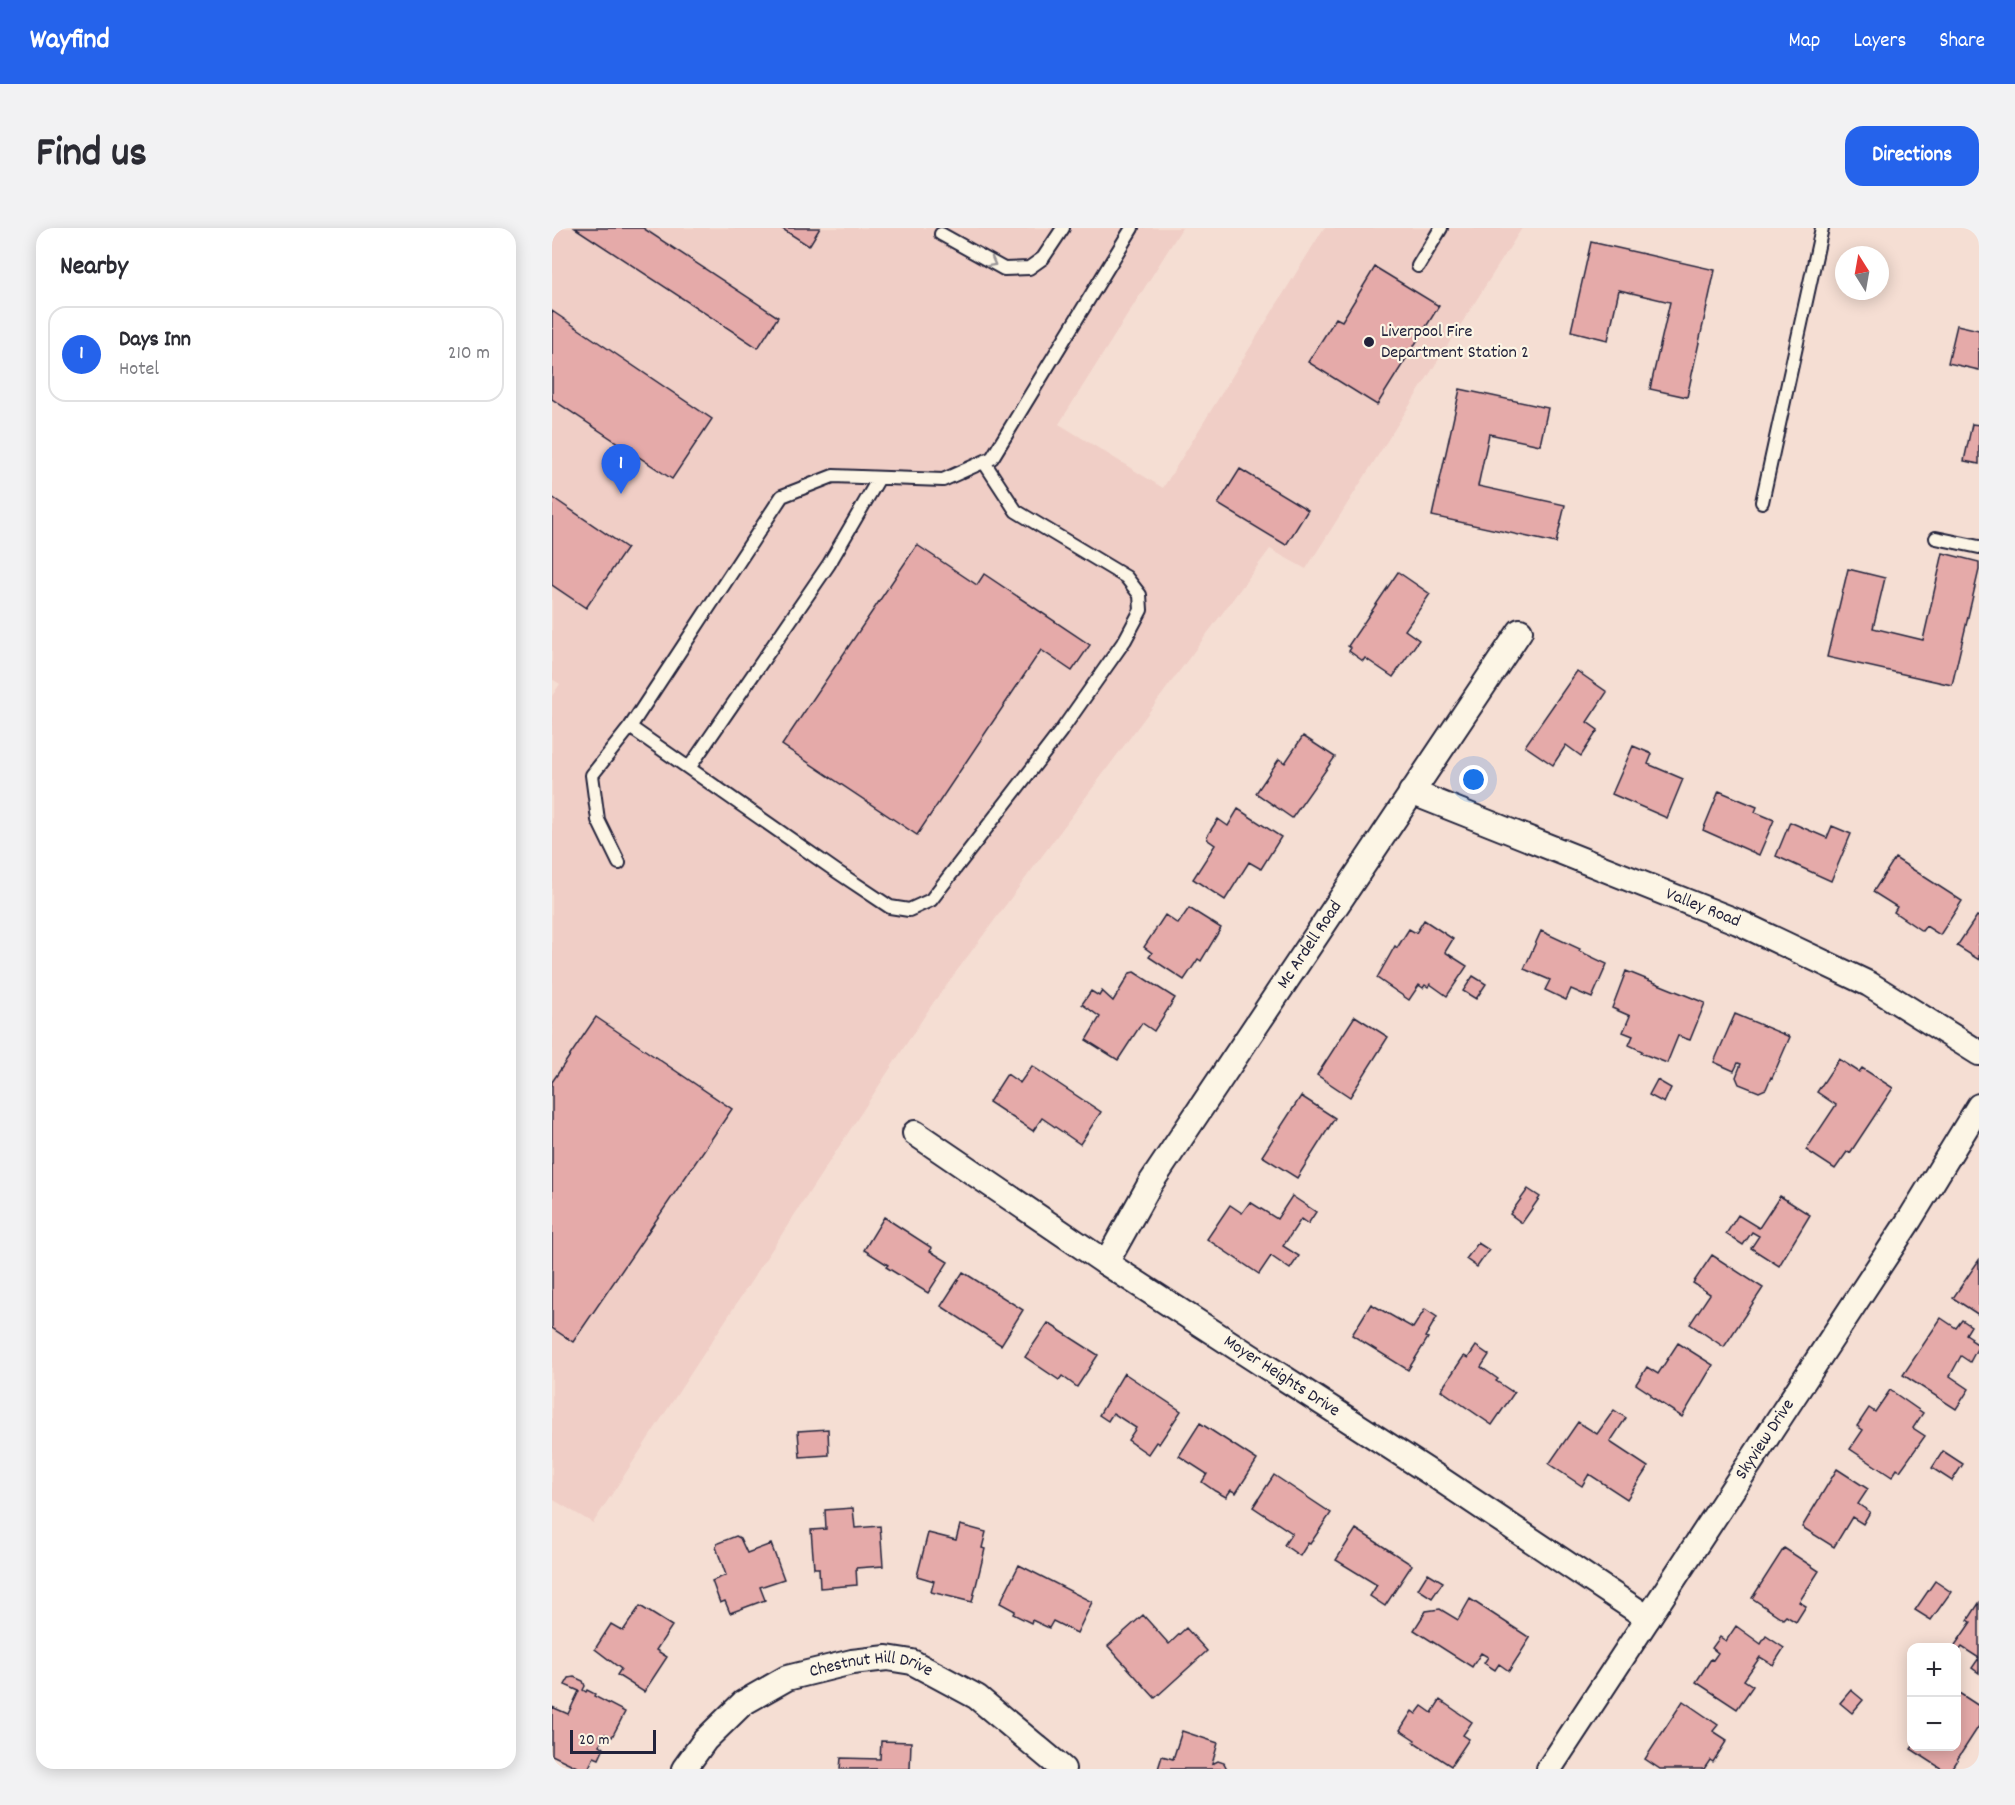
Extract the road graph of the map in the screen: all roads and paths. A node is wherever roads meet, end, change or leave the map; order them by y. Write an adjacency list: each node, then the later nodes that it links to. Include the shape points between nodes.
1 (1063, 228): 5 (lane, one-way to 1, via 1004,269 1029,268 1043,258)
2 (1132, 228): 7 (lane, via 992,458)
3 (1442, 228): 6 (lane)
4 (1822, 228): 9 (lane)
5 (941, 234)
6 (1418, 266)
7 (984, 462): 8 (lane, via 943,480); 14 (lane, via 1016,511 1126,577 1140,595 1141,610 1125,640 1061,731 931,900 909,910 891,907)
8 (879, 478): 13 (lane, via 833,476 782,496); 14 (lane, via 829,564)
9 (1762, 502)
10 (1936, 538): 11 (lane)
11 (1979, 547)
12 (1520, 631): 15 (street, Mc Ardell Road)
13 (630, 727): 14 (lane); 16 (lane, via 592,775 598,820)
14 (689, 768)
15 (1411, 792): 17 (street, Valley Road, via 1738,922 1869,984); 20 (street, Mc Ardell Road, via 1150,1184)
16 (619, 863)
17 (1979, 1053)
18 (1979, 1106): 21 (street, Skyview Drive, via 1910,1219)
19 (915, 1133): 20 (street, Moyer Heights Drive)
20 (1106, 1263): 21 (street, Moyer Heights Drive)
21 (1648, 1618): 24 (street, Skyview Drive)
22 (684, 1769): 23 (street, Chestnut Hill Drive, via 705,1740 743,1703 787,1678 887,1658 912,1662 976,1697)
23 (1063, 1769)
24 (1549, 1769)

